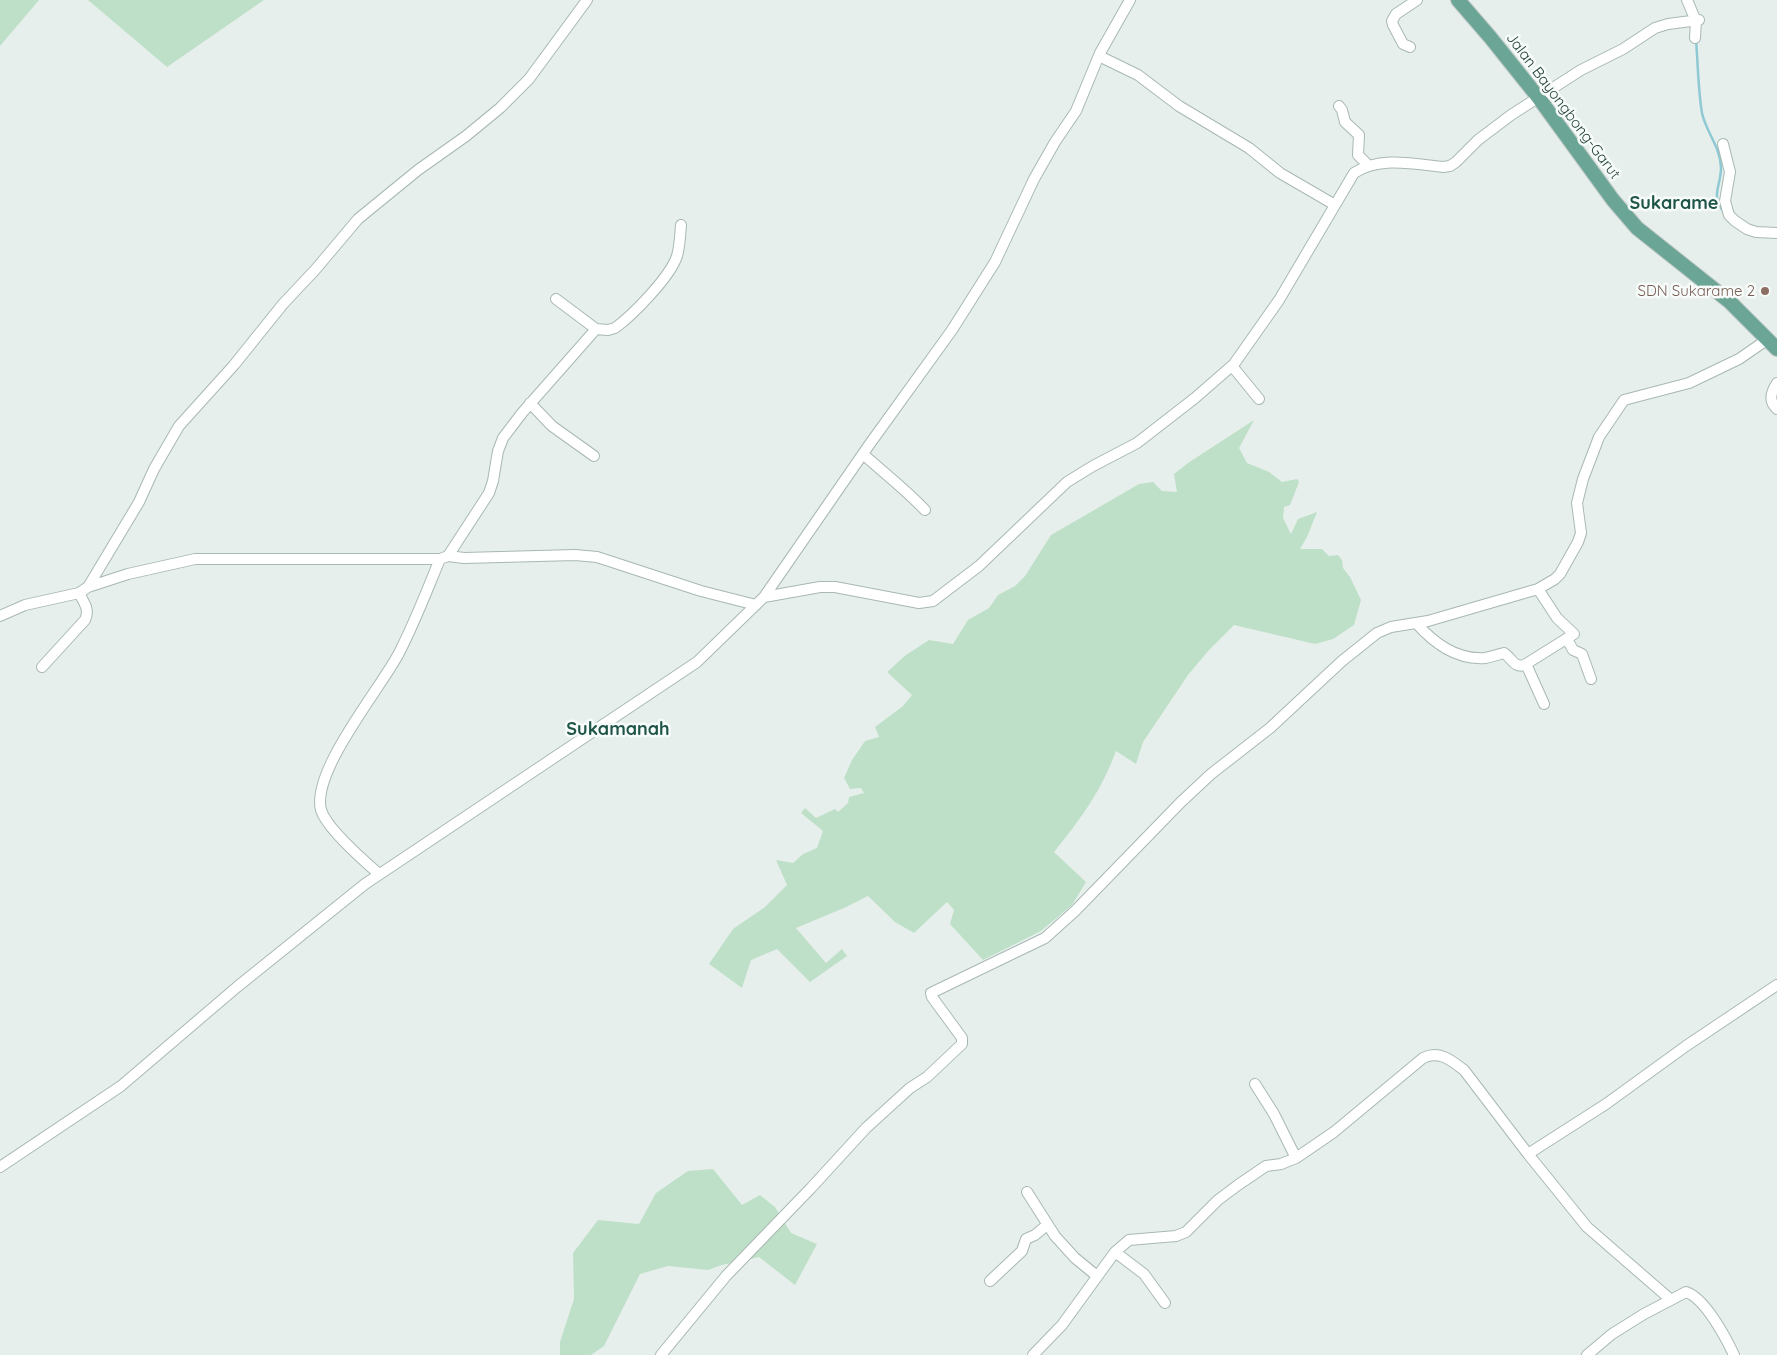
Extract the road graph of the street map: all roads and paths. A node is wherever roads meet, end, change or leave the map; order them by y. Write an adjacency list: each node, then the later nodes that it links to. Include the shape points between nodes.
1 (587, 0): 29 (street, via 529,79 500,108 358,219 179,426 139,502)
2 (1130, 0): 9 (street)
3 (1417, 0): 8 (street, via 1396,14 1392,21 1403,44)
4 (1458, 0): 10 (main road, Jalan Bayongbong-Garut)
5 (1687, 0): 6 (street)
6 (1697, 20): 7 (street); 10 (street, via 1655,28)
7 (1696, 38)
8 (1410, 47)
9 (1099, 56): 14 (street, via 1138,75 1179,106 1249,148 1280,173); 25 (street, via 1076,111 1034,179 995,262 952,330)
10 (1538, 97): 13 (street, via 1485,135 1450,166 1389,162); 19 (main road, Jalan Bayongbong-Garut, via 1637,228 1730,302)
11 (1338, 106): 13 (street, via 1345,122 1359,135 1358,155)
12 (1723, 144): 16 (street, via 1730,167 1725,201 1729,214 1747,229)
13 (1369, 166): 14 (street, via 1354,173)
14 (1334, 205): 20 (street, via 1279,300)
15 (681, 225): 18 (street, via 676,258 659,284 615,328)
16 (1777, 233)
17 (556, 299): 18 (street)
18 (596, 329): 23 (street)
19 (1772, 344): 30 (street, via 1689,383 1624,400 1599,437 1583,479 1577,503 1581,533 1578,542 1560,574)
20 (1232, 366): 22 (street); 32 (street, via 1137,443 1067,482 979,566 933,600 919,603 835,587)
21 (1777, 383): 24 (street, via 1771,399)
22 (1259, 400)
23 (530, 403): 26 (street, via 552,426); 28 (street, via 503,438 489,493)
24 (1777, 409)
25 (863, 454): 27 (street); 32 (street)
26 (594, 456)
27 (925, 510)
28 (444, 557): 29 (street, via 195,559); 33 (street, via 597,557); 41 (street, via 398,656 335,754 320,799 325,817)
29 (88, 586): 31 (street)
30 (1538, 589): 35 (street); 36 (street, via 1557,618 1573,633)
31 (79, 594): 34 (street, via 25,605); 38 (street, via 87,609 86,620)
32 (764, 597): 33 (street)
33 (756, 606): 41 (street, via 697,662)
34 (0, 616)
35 (1416, 623): 37 (street, via 1440,646 1453,652 1484,658 1504,653 1517,666); 54 (street, via 1377,632 1342,661 1270,728 1211,774 1045,938 931,993 962,1038 962,1044 866,1128 726,1276)
36 (1567, 639): 37 (street); 39 (street, via 1573,650 1582,654)
37 (1526, 664): 40 (street)
38 (42, 667)
39 (1591, 679)
40 (1544, 704)
41 (379, 874): 46 (street, via 237,987 121,1086)
42 (1777, 984): 44 (street, via 1606,1104)
43 (1255, 1084): 45 (street)
44 (1528, 1154): 45 (street, via 1464,1070 1442,1055 1434,1054 1423,1058 1354,1117); 52 (street, via 1587,1227)
45 (1296, 1158): 49 (street, via 1266,1166 1218,1200 1181,1235 1129,1240)
46 (0, 1167)
47 (1027, 1192): 48 (street)
48 (1047, 1226): 50 (street); 51 (street, via 1026,1239 1022,1251)
49 (1115, 1252): 50 (street); 53 (street, via 1144,1274)
50 (1097, 1276): 55 (street, via 1062,1325)
51 (990, 1281)
52 (1670, 1299): 56 (street, via 1612,1334); 57 (street, via 1686,1292 1693,1295 1716,1321)
53 (1165, 1303)
54 (661, 1355)
55 (1033, 1355)
56 (1587, 1355)
57 (1734, 1355)

